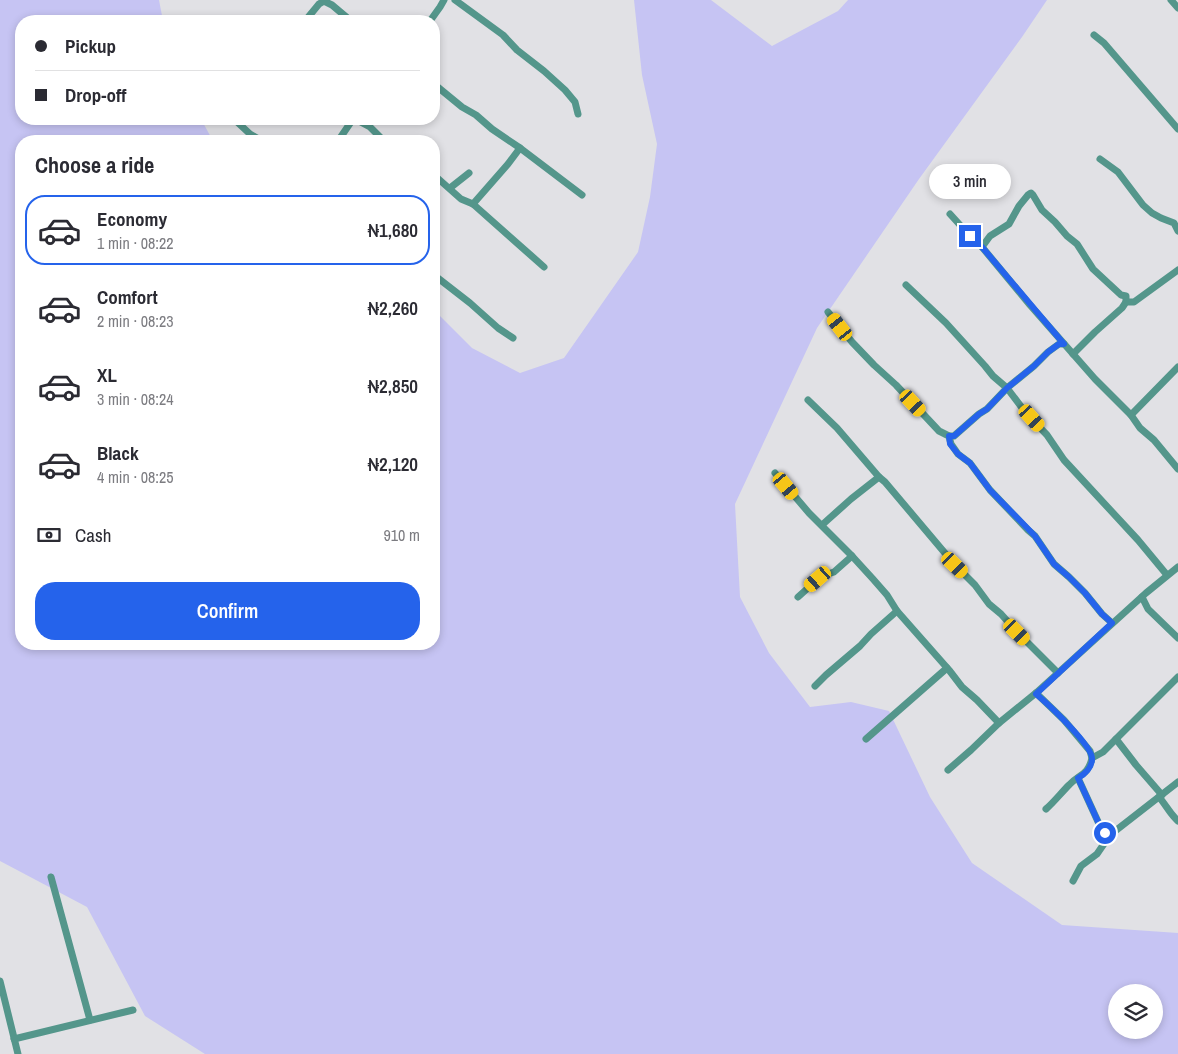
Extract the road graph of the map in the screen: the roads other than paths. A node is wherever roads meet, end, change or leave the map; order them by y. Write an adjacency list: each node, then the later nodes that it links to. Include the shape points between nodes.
1 (444, 0): 7 (street)
2 (455, 0): 10 (street, via 503,34 565,90 575,102)
3 (1170, 0): 4 (street)
4 (1178, 8)
5 (309, 15): 6 (street, via 324,1)
6 (344, 15)
7 (434, 15)
8 (1094, 34): 13 (street)
9 (440, 89): 16 (street)
10 (578, 114)
11 (240, 125): 14 (street)
12 (366, 125): 15 (street)
13 (1178, 129)
14 (252, 135)
15 (378, 135)
16 (520, 148): 21 (street); 22 (street)
17 (1100, 159): 24 (street, via 1118,172 1143,206 1174,223)
18 (469, 173): 20 (street)
19 (440, 180): 20 (street)
20 (450, 188): 22 (street)
21 (582, 195)
22 (472, 204): 26 (street)
23 (950, 214): 25 (street)
24 (1178, 231)
25 (982, 247): 30 (street, via 990,236 1009,224 1018,206 1031,194 1042,210 1077,244 1093,269 1126,296); 33 (street)
26 (544, 267)
27 (1178, 270): 30 (street, via 1134,302)
28 (440, 280): 32 (street)
29 (906, 285): 36 (street)
30 (1126, 302): 34 (street)
31 (828, 312): 39 (street, via 874,365 939,431)
32 (513, 338)
33 (1064, 344): 34 (street); 36 (street, via 1053,347)
34 (1073, 354): 38 (street)
35 (1178, 367): 38 (street)
36 (1007, 388): 39 (street, via 987,409 954,436); 46 (street, via 1048,435 1064,460)
37 (808, 400): 42 (street)
38 (1131, 415): 40 (street)
39 (949, 436): 50 (street, via 950,444 958,454 970,463 990,490 1035,536 1054,564)
40 (1178, 469)
41 (775, 473): 43 (street)
42 (880, 478): 43 (street); 53 (street, via 989,604)
43 (822, 525): 44 (street)
44 (852, 556): 47 (street); 49 (street)
45 (1178, 567): 46 (street)
46 (1167, 574): 48 (street)
47 (798, 597)
48 (1142, 597): 50 (street); 51 (street, via 1148,609)
49 (897, 611): 52 (street); 55 (street)
50 (1112, 623): 53 (street)
51 (1178, 638)
52 (947, 668): 57 (street); 58 (street)
53 (1058, 673): 56 (street)
54 (1178, 677): 59 (street)
55 (815, 686)
56 (1036, 694): 57 (street); 60 (street, via 1064,720 1090,751)
57 (999, 723): 61 (street)
58 (866, 739)
59 (1116, 739): 60 (street); 64 (street)
60 (1092, 758): 62 (street, via 1088,770)
61 (948, 770)
62 (1078, 778): 65 (street); 67 (street, via 1100,826)
63 (1178, 782): 64 (street)
64 (1161, 796): 66 (street, via 1171,815); 67 (street)
65 (1046, 810)
66 (1178, 820)
67 (1110, 835): 69 (street)
68 (50, 877): 73 (street)
69 (1072, 881)
70 (0, 981): 72 (street)
71 (133, 1010): 73 (street)
72 (4, 1011): 74 (street)
73 (90, 1020): 74 (street)
74 (14, 1039): 75 (street)
75 (18, 1054)

